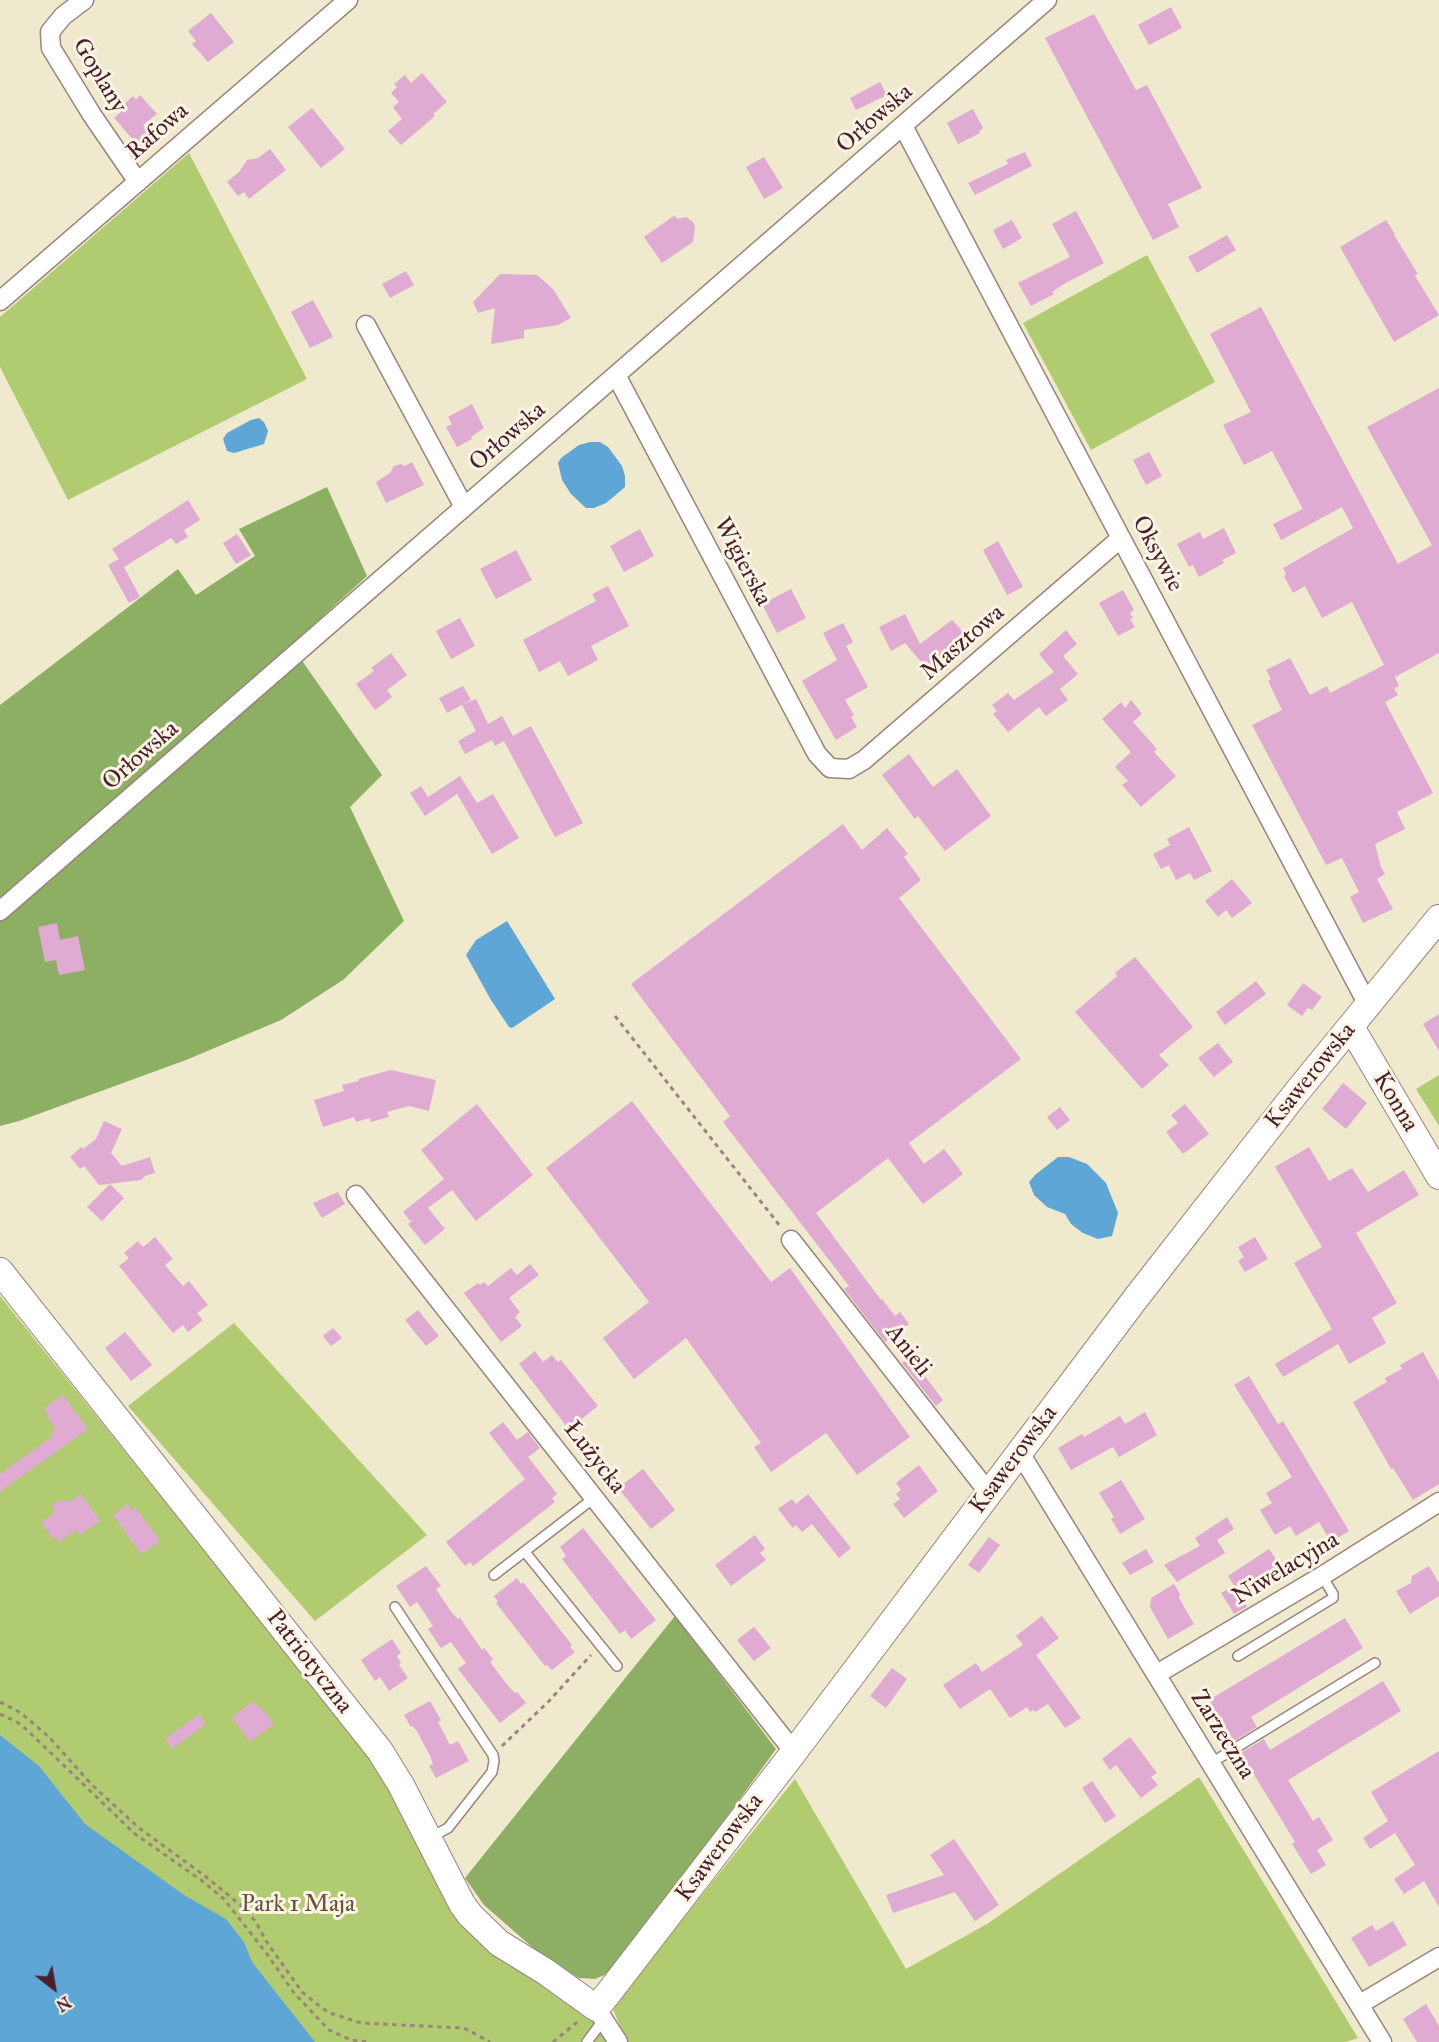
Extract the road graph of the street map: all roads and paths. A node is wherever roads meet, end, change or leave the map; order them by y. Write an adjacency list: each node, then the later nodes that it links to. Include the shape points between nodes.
1 (84, 0): 5 (street, Goplany, via 50,32 51,48)
2 (348, 0): 5 (street, Rafowa)
3 (1047, 0): 4 (street, Orłowska)
4 (903, 126): 8 (street, Orłowska); 10 (street, Oksywie)
5 (138, 182): 6 (street, Rafowa)
6 (0, 301)
7 (366, 325): 9 (street)
8 (616, 375): 9 (street, Orłowska); 11 (street, Wigierska, via 817,754)
9 (464, 507): 12 (street, Orłowska)
10 (1121, 538): 11 (street, Masztowa, via 864,760 849,769); 14 (street, Oksywie)
11 (830, 768)
12 (0, 911)
13 (1439, 918): 14 (street, Ksawerowska)
14 (1368, 1005): 16 (street, Ksawerowska)
15 (615, 1016): 19 (path)
16 (1351, 1027): 17 (street, Konna); 21 (street, Ksawerowska, via 1136,1298)
17 (1439, 1176)
18 (356, 1194): 23 (street, Łużycka)
19 (790, 1240): 22 (street, Anieli)
20 (0, 1271): 39 (street, Patriotyczna, via 380,1751)
21 (1020, 1453): 22 (street, Ksawerowska); 33 (street, Zarzeczna)
22 (988, 1493): 37 (street, Ksawerowska)
23 (594, 1498): 25 (lane); 37 (street, Łużycka)
24 (1439, 1502): 27 (street, Niwelacyjna)
25 (525, 1552): 26 (lane); 29 (lane)
26 (494, 1575)
27 (1322, 1576): 30 (lane, via 1333,1598); 33 (street, Niwelacyjna)
28 (395, 1607): 39 (lane, via 494,1761 492,1772 448,1828)
29 (600, 1645): 32 (lane); 36 (path)
30 (1238, 1656)
31 (1375, 1663): 38 (lane)
32 (617, 1666)
33 (1157, 1674): 38 (street, Zarzeczna)
34 (0, 1702): 44 (path, via 21,1713 49,1737 132,1822 244,1908 302,1992 322,2008 361,2023 464,2028)
35 (0, 1714): 43 (path, via 27,1730 135,1834 224,1899 294,1993 329,2030 351,2040)
36 (502, 1746)
37 (794, 1752): 42 (street, Ksawerowska, via 614,1986)
38 (1212, 1763): 41 (street, Zarzeczna)
39 (428, 1838): 42 (street, Patriotyczna, via 462,1904 485,1931)
40 (1439, 1957): 41 (street)
41 (1360, 2004): 48 (street, Zarzeczna)
42 (600, 2013): 45 (path); 46 (lane); 47 (street, Patriotyczna)
43 (370, 2042)
44 (490, 2042)
45 (553, 2042)
46 (587, 2042)
47 (618, 2042)
48 (1382, 2042)

